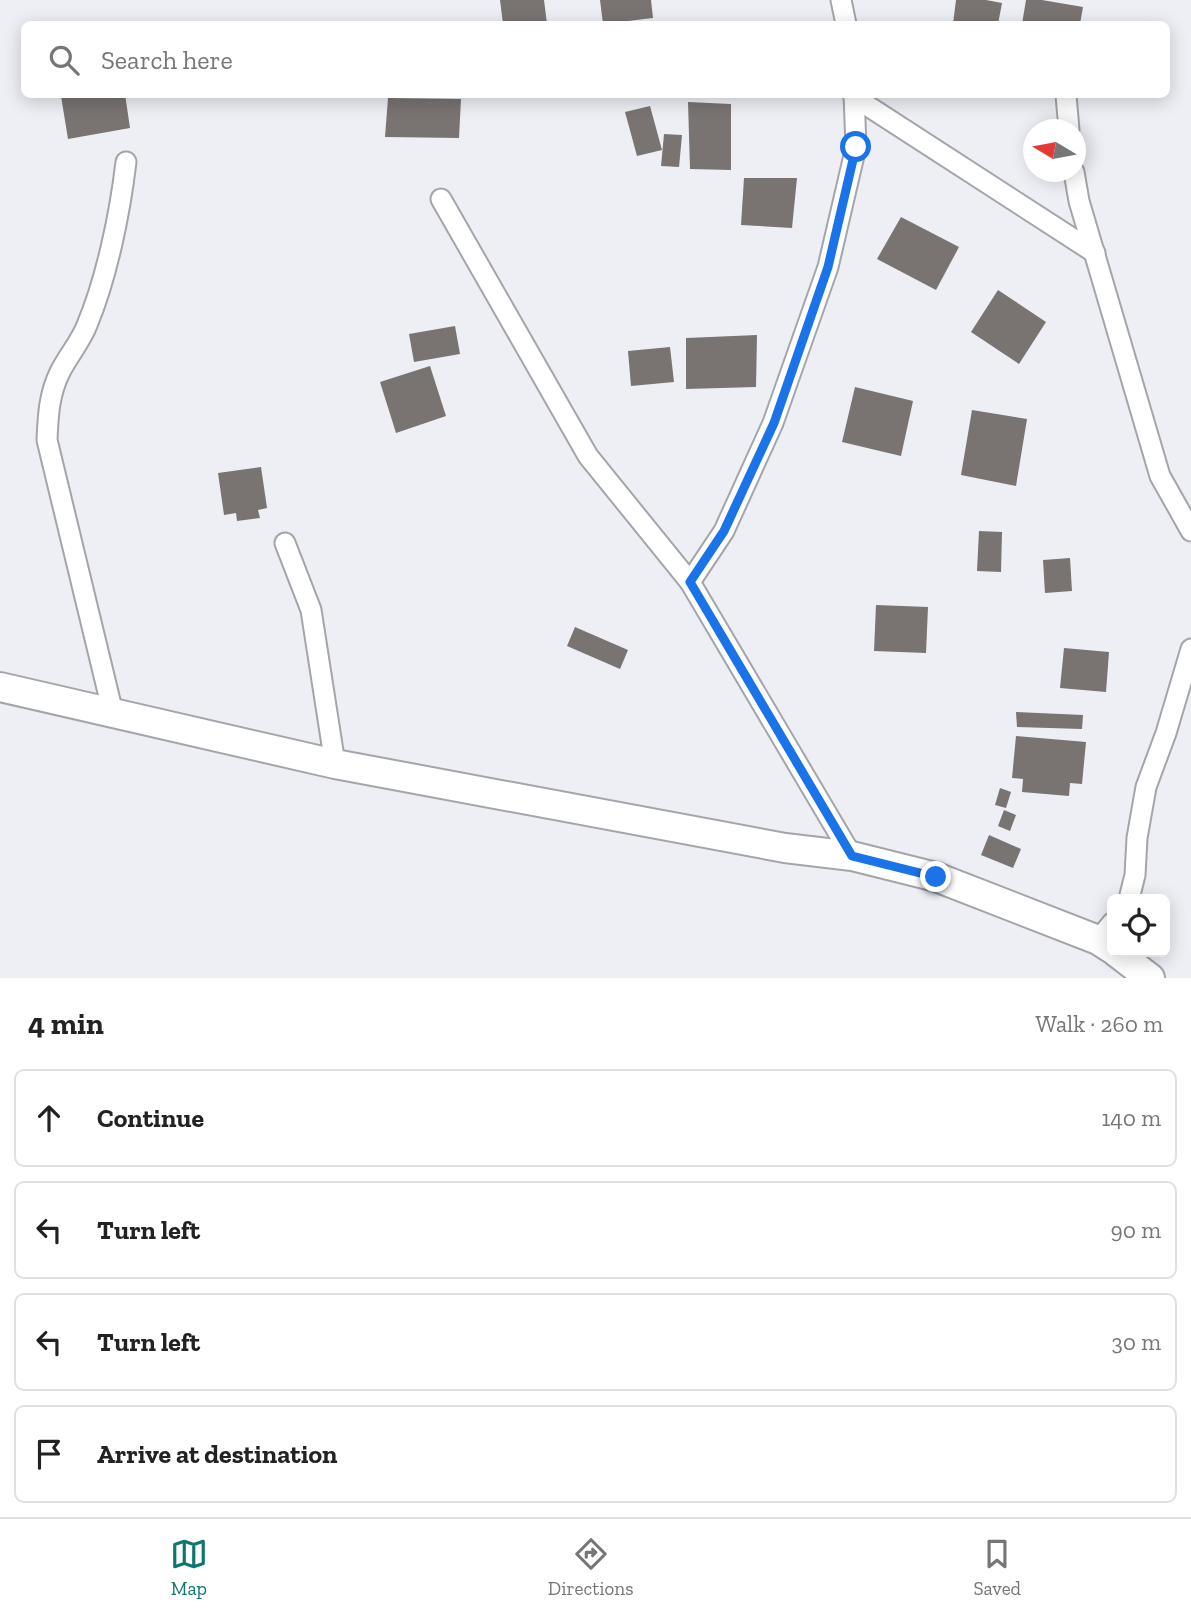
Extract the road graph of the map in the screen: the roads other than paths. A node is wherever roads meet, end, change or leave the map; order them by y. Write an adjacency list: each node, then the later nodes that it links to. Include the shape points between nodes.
1 (841, 0): 2 (street)
2 (845, 21)
3 (854, 98): 13 (street, via 856,147 828,267 774,423 724,531)
4 (857, 98): 10 (street)
5 (1066, 98): 6 (street)
6 (1068, 119)
7 (126, 162): 16 (street, via 111,244 87,326 59,374 48,407 47,440)
8 (1076, 182): 10 (street)
9 (441, 200): 13 (street, via 589,456)
10 (1095, 253): 11 (street, via 1160,475)
11 (1191, 531)
12 (285, 543): 17 (street, via 311,610)
13 (690, 582): 18 (street)
14 (1191, 649): 19 (street, via 1146,786)
15 (0, 687): 16 (main road)
16 (113, 713): 17 (main road)
17 (335, 764): 18 (main road, via 785,848)
18 (852, 856): 20 (main road, via 936,877)
19 (1130, 894)
20 (1107, 949)

